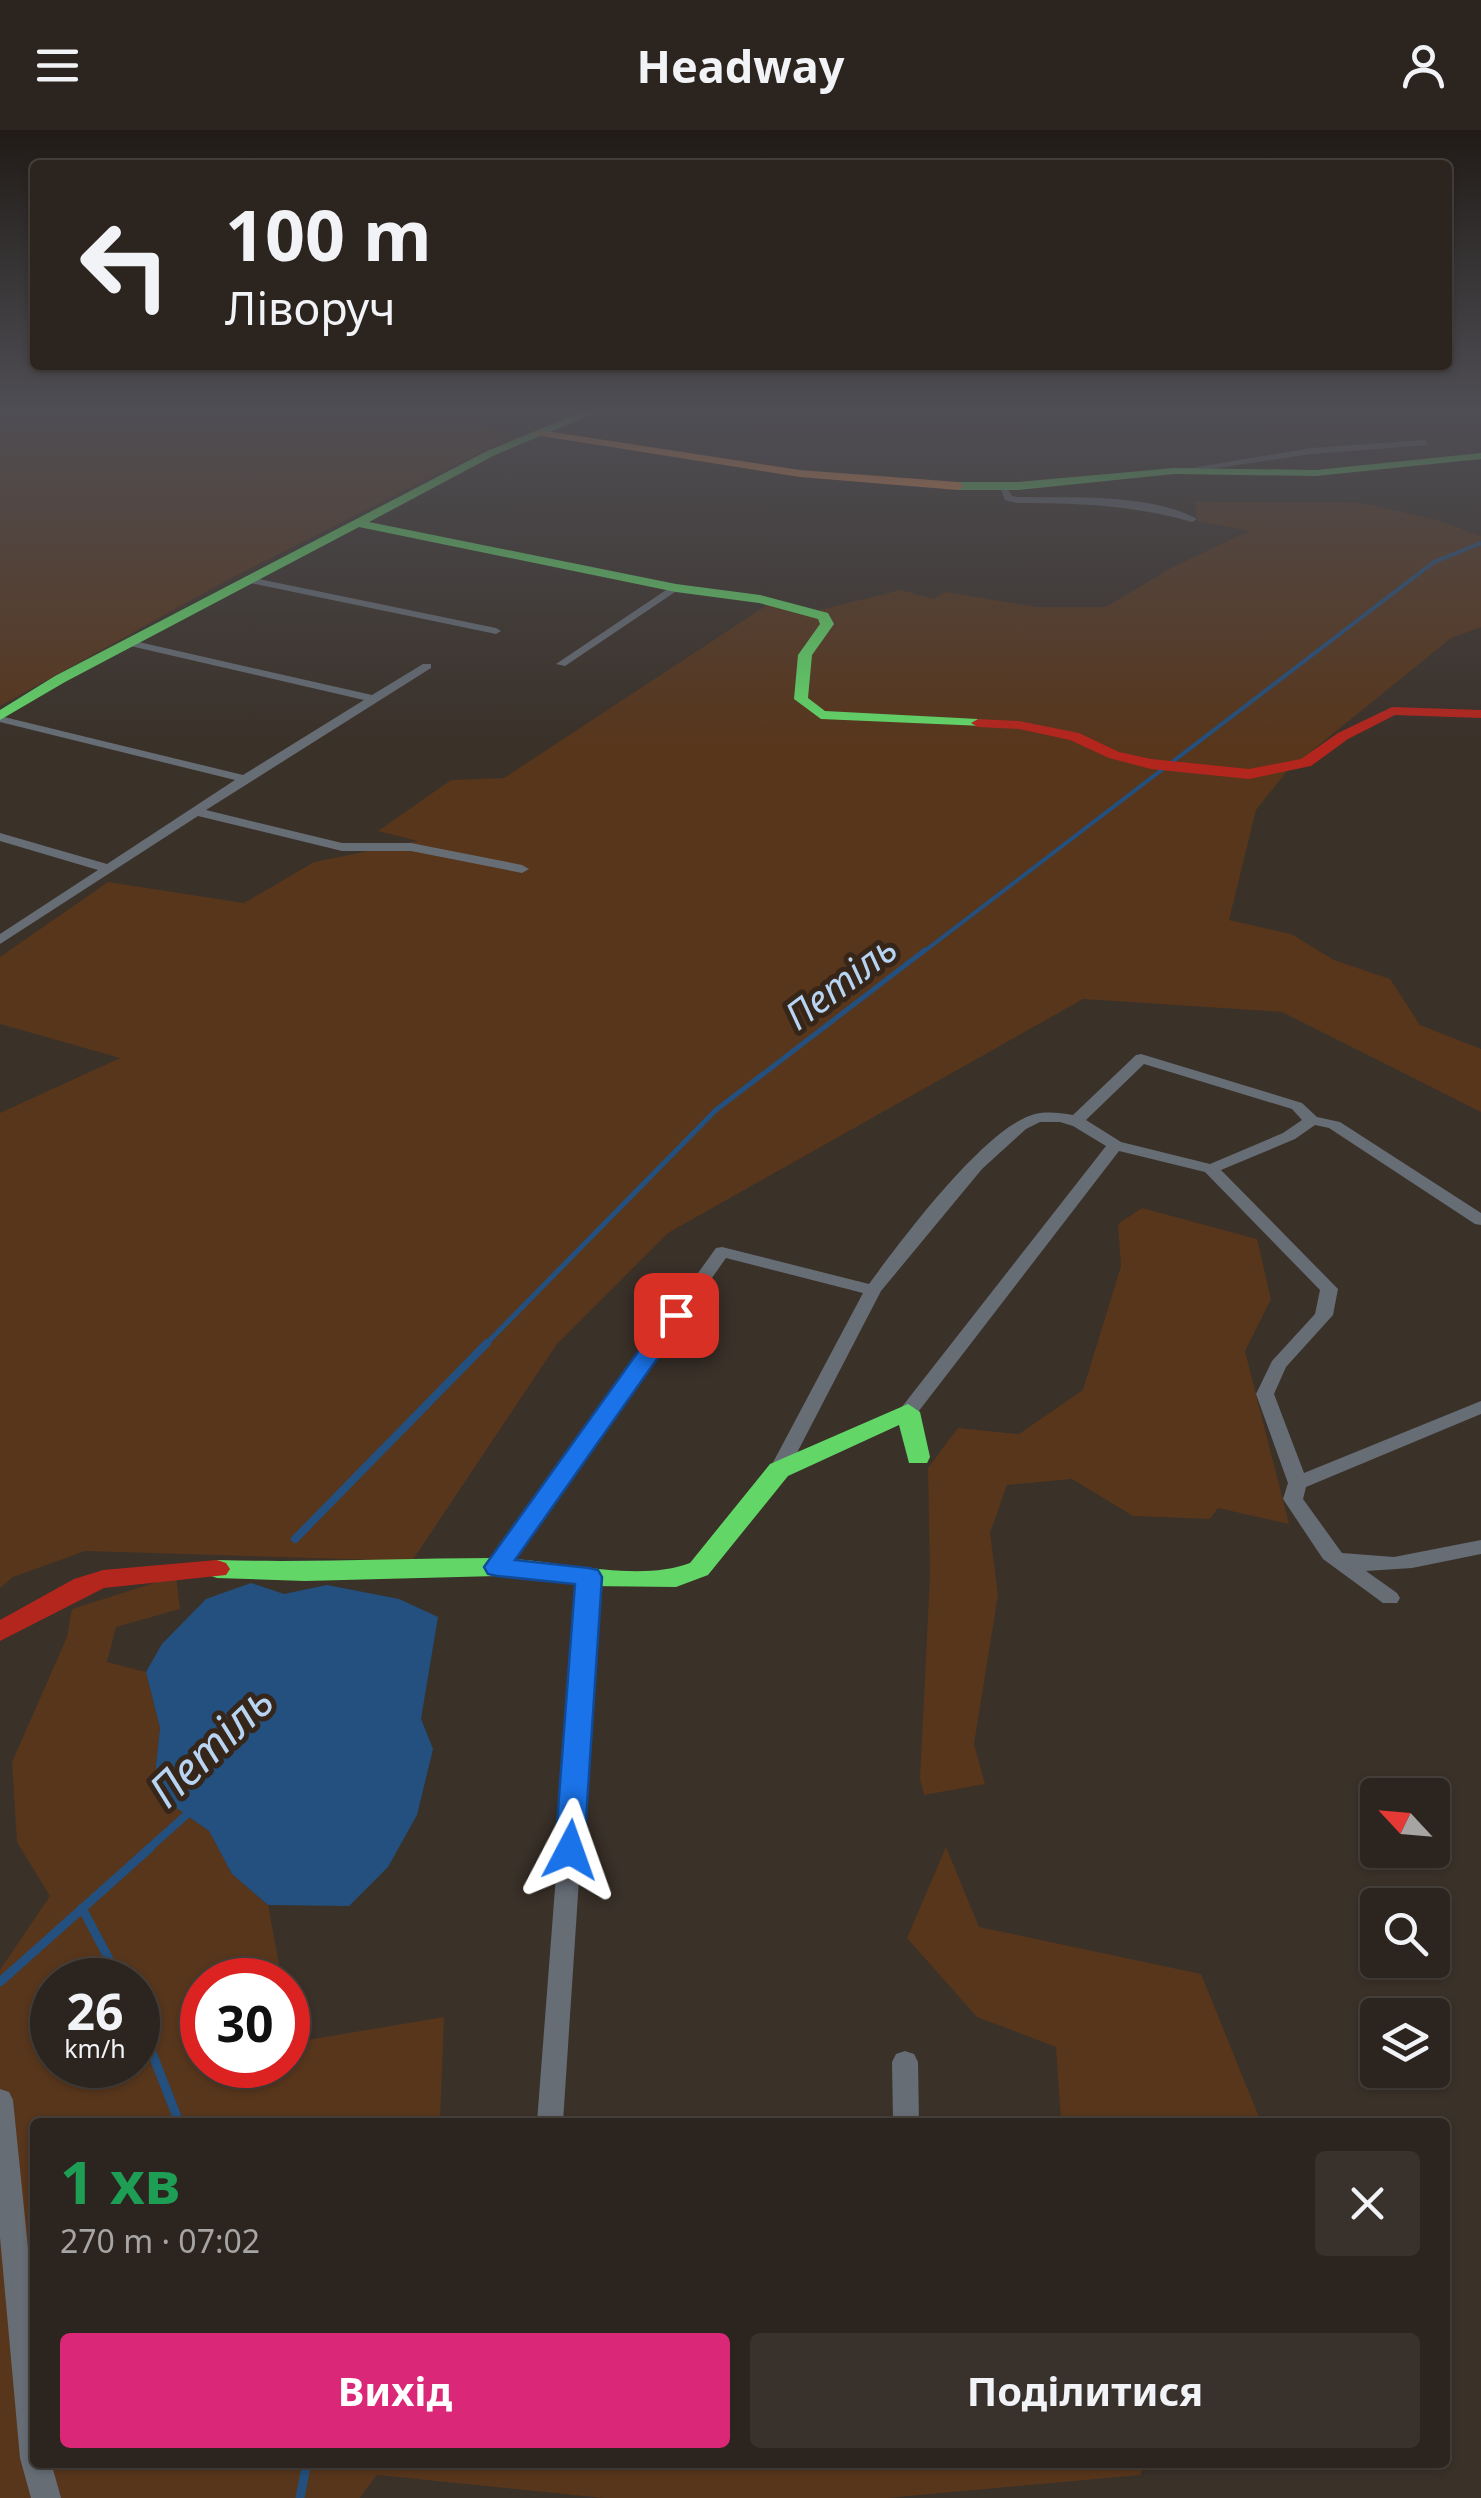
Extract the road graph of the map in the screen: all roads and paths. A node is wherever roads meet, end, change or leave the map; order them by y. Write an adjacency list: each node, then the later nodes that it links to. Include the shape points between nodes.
1 (365, 520): 2 (street)
2 (358, 523): 3 (street); 4 (street)
3 (249, 580): 5 (street); 6 (street)
4 (676, 588): 7 (street); 10 (street, via 824,616 827,624 805,654 801,699 821,715 1018,725 1074,736 1151,764 1249,774 1306,763 1392,711)
5 (496, 631)
6 (130, 644): 9 (street); 11 (street)
7 (561, 664)
8 (427, 666): 9 (street)
9 (373, 699): 12 (street)
10 (1481, 714)
11 (0, 717): 12 (street)
12 (245, 779): 13 (street)
13 (198, 812): 15 (street); 16 (street, via 342,847 412,847)
14 (0, 837): 15 (street)
15 (110, 869): 17 (street)
16 (522, 869)
17 (0, 940)
18 (1078, 1119): 19 (street, via 1141,1058 1298,1106); 20 (street); 23 (street, via 1035,1118 1011,1131)
19 (1312, 1120): 21 (street); 22 (street, via 1334,1125)
20 (1115, 1144): 21 (street); 25 (street)
21 (1211, 1169): 28 (street, via 1329,1289 1324,1316 1278,1365 1265,1394)
22 (1481, 1220)
23 (872, 1290): 27 (street); 31 (street, via 722,1252)
24 (1481, 1408): 28 (street)
25 (908, 1412): 26 (street); 27 (street)
26 (918, 1457)
27 (780, 1470): 32 (street, via 699,1570 676,1578)
28 (1298, 1483): 30 (street, via 1293,1499)
29 (1481, 1548): 30 (street, via 1356,1564)
30 (1330, 1554): 33 (street)
31 (497, 1567): 32 (street); 34 (street, via 202,1568 103,1579)
32 (589, 1577): 37 (street)
33 (1390, 1598)
34 (0, 1632)
35 (905, 2062): 38 (street)
36 (0, 2100): 39 (street)
37 (550, 2118)
38 (906, 2118)
39 (30, 2400)
40 (38, 2468): 41 (street)
41 (46, 2498)

